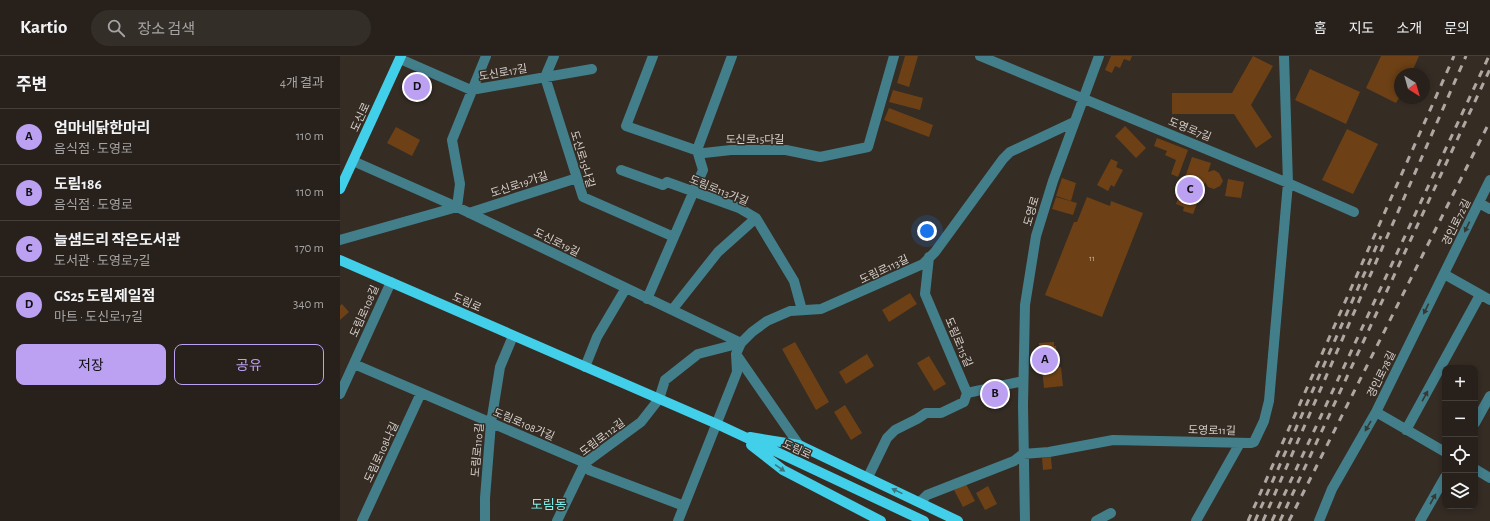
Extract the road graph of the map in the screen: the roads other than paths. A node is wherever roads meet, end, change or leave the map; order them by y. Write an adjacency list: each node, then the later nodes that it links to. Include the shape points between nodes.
1 (486, 56): 12 (street)
2 (554, 56): 11 (street)
3 (653, 56): 15 (street, 도신로15다길, via 626,126)
4 (732, 56): 15 (street)
5 (894, 56): 15 (street, 도신로15다길, via 868,147 820,157 786,150 731,150 704,153)
6 (980, 56): 13 (street, 도영로7길)
7 (1099, 56): 13 (street, 도영로)
8 (1284, 56): 20 (street)
9 (401, 57): 12 (street, 도신로17길); 16 (main road, 도신로)
10 (592, 69): 11 (street, 도신로17길)
11 (546, 77): 12 (street, 도신로17길); 18 (street, 도신로15나길)
12 (471, 90): 24 (street, via 452,140 460,184)
13 (1082, 98): 14 (street, 도영로); 20 (street, 도영로7길)
14 (1074, 122): 31 (street, 도림로113길, via 1010,152 1002,159); 46 (street, 도영로, via 1036,236 1026,305)
15 (697, 150): 22 (street, via 703,170)
16 (353, 161): 21 (main road, 도신로); 24 (street, 도신로19길)
17 (621, 170): 22 (street, 도림로113가길, via 663,185 667,182)
18 (577, 178): 27 (street, 도신로19가길); 29 (street, 도신로15나길, via 583,196)
19 (1490, 180): 23 (street, 경인로72길)
20 (1288, 183): 26 (street, 도영로7길); 58 (street, 도영로11길, via 1268,402 1264,421 1254,442)
21 (340, 189)
22 (694, 192): 28 (street, 도림로113가길, via 738,208); 29 (street)
23 (1479, 203): 25 (street); 33 (street, 경인로72길, one-way to 33)
24 (457, 207): 27 (street, 도신로19길); 30 (street)
25 (1490, 209)
26 (1354, 212)
27 (469, 213): 35 (street, 도신로19길)
28 (756, 218): 39 (street, via 718,252); 40 (street, 도림로113가길, via 794,281)
29 (674, 237): 37 (street)
30 (340, 240)
31 (929, 257): 40 (street, 도림로113길, via 923,264 850,298 821,309); 48 (street, 도림로115길, via 925,294)
32 (340, 260): 34 (main road, 도림로)
33 (1444, 274): 36 (street); 52 (street, 경인로78길, one-way to 52)
34 (391, 282): 41 (main road, 도림로); 44 (street, 도림로108길)
35 (626, 288): 37 (street, 도신로19길); 45 (street, via 597,337)
36 (1480, 295): 38 (street); 56 (street, one-way to 36)
37 (648, 299): 39 (street, 도신로19길)
38 (1490, 300)
39 (672, 310): 42 (street, 도신로19길)
40 (802, 310): 42 (street, 도림로113길, via 790,311 767,321)
41 (514, 336): 45 (main road, 도림로); 54 (street, 도림로110길, via 500,367)
42 (741, 344): 43 (street, 도림로113길); 51 (street, via 698,354 665,380)
43 (736, 354): 55 (street, 도림로113길, via 737,372); 59 (street)
44 (354, 364): 47 (street, 도림로108가길); 49 (street, 도림로108길)
45 (585, 367): 51 (main road, 도림로)
46 (1024, 381): 48 (street); 61 (street, 도영로)
47 (421, 393): 54 (street, 도림로108가길); 70 (street, 도림로108나길)
48 (967, 393): 64 (street, via 964,402 941,413 926,413 895,430 887,438)
49 (340, 394)
50 (1490, 396): 53 (street)
51 (659, 399): 55 (main road, 도림로); 62 (street, 도림로112길, via 641,422)
52 (1376, 412): 56 (street); 80 (street, 경인로78길, one-way to 80, via 1332,489)
53 (1478, 418)
54 (491, 423): 62 (street, 도림로108가길); 71 (street, 도림로110길)
55 (716, 424): 57 (main road, 도림로); 68 (street)
56 (1406, 430): 60 (street)
57 (738, 435): 59 (main road); 74 (main road, one-way to 74, via 783,470); 75 (main road, 도림로)
58 (1240, 443): 61 (street, 도영로11길, via 1112,440 1049,452); 79 (street)
59 (799, 444): 64 (main road)
60 (1442, 450)
61 (1023, 454): 67 (street, 도영로11길, via 1014,461 927,495); 77 (street, 도영로)
62 (585, 463): 68 (street, 도림로108가길, via 588,470); 72 (street, 도림로112길)
63 (1478, 471): 65 (street)
64 (868, 477): 67 (main road, one-way to 64)
65 (1490, 478)
66 (1442, 482): 81 (street, one-way to 66)
67 (920, 502): 76 (main road)
68 (684, 506): 73 (street)
69 (1111, 513): 78 (street)
70 (362, 521)
71 (485, 521)
72 (557, 521)
73 (678, 521)
74 (881, 521)
75 (924, 521)
76 (958, 521)
77 (1025, 521)
78 (1096, 521)
79 (1196, 521)
80 (1318, 521)
81 (1420, 521)

